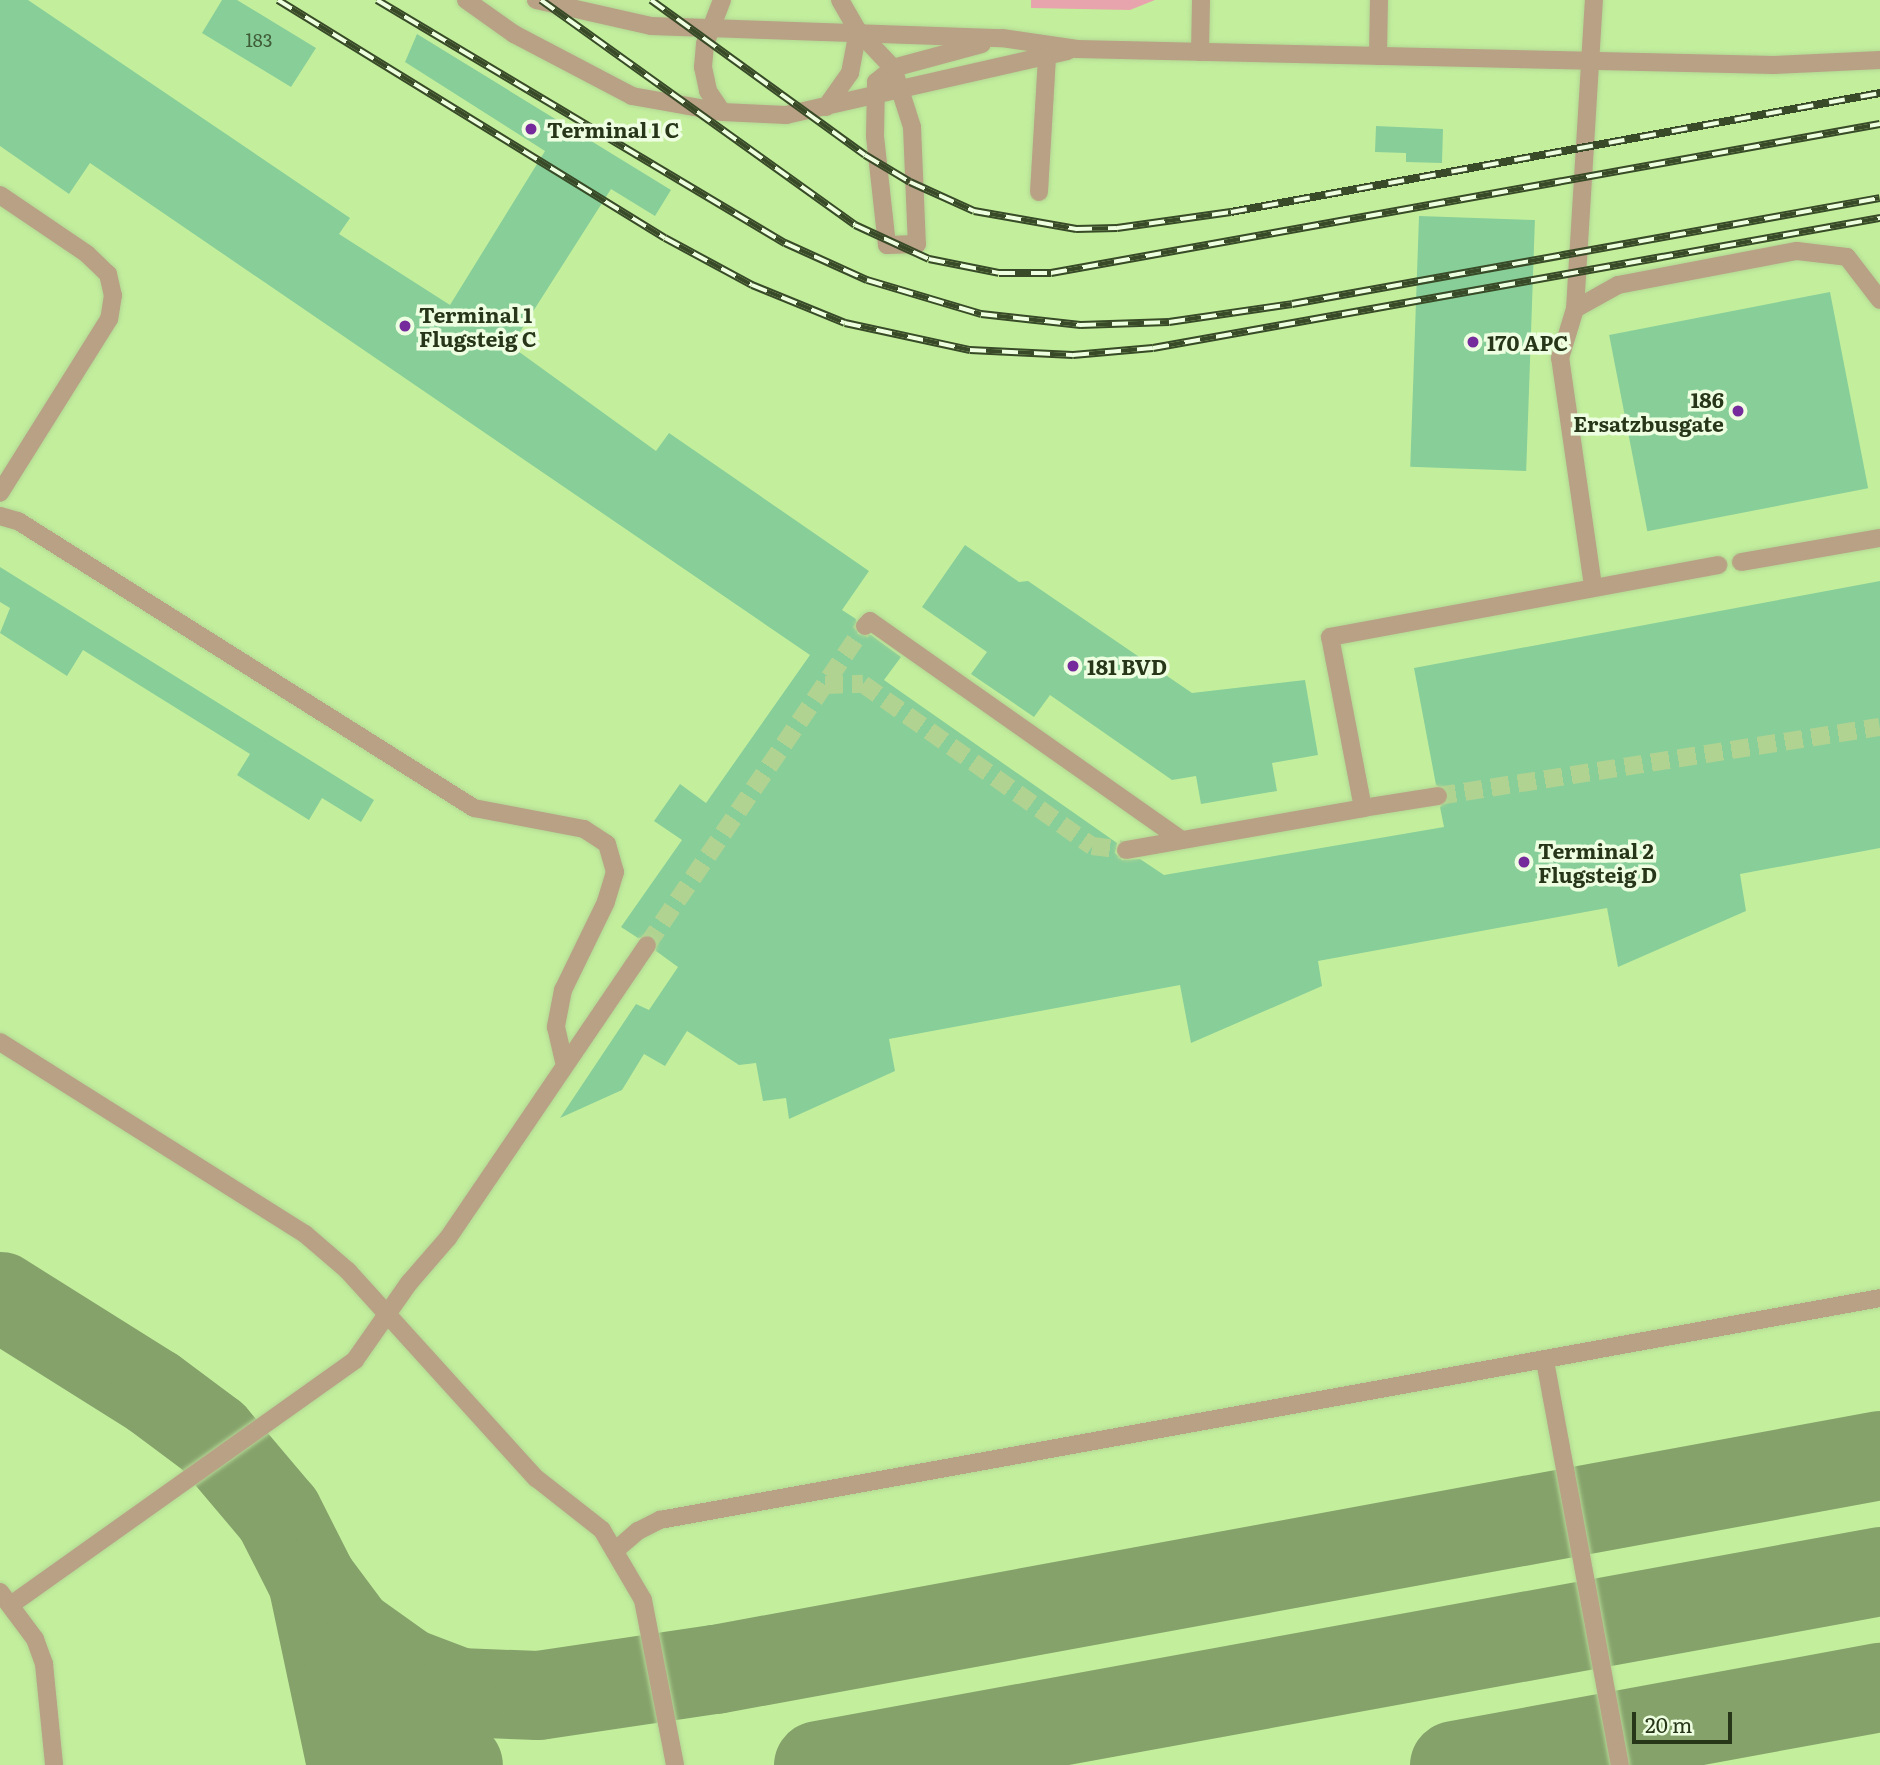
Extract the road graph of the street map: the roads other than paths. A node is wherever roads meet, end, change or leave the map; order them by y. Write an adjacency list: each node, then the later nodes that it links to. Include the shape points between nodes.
1 (466, 0): 21 (lane, via 514,34 632,96)
2 (536, 0): 8 (lane, via 650,26)
3 (722, 0): 8 (lane)
4 (840, 0): 9 (lane)
5 (1201, 0): 12 (lane)
6 (1379, 0): 14 (lane)
7 (1594, 0): 16 (lane)
8 (709, 28): 9 (lane); 21 (lane, via 703,66 708,91)
9 (859, 31): 10 (lane); 17 (lane); 20 (lane, via 850,73)
10 (1002, 38): 11 (lane); 17 (lane)
11 (1077, 49): 12 (lane); 13 (lane)
12 (1200, 52): 14 (lane)
13 (1047, 56): 18 (lane); 22 (lane)
14 (1378, 56): 16 (lane)
15 (1880, 60): 16 (lane, via 1774,65)
16 (1591, 61): 25 (lane)
17 (892, 68): 18 (lane); 19 (lane, via 876,82)
18 (903, 92): 19 (lane); 19 (lane, via 912,127 917,244 887,245)
19 (876, 97): 20 (lane)
20 (826, 107): 21 (lane, via 786,115)
21 (722, 112)
22 (1039, 192)
23 (0, 195): 26 (lane, via 87,254 108,274 114,295 109,319)
24 (1880, 300): 25 (lane, via 1847,257 1797,251 1618,285)
25 (1575, 309): 31 (lane, via 1560,358)
26 (0, 493)
27 (0, 516): 39 (lane, via 18,521 474,808 584,830 607,844 615,872 606,902 563,990 556,1027)
28 (1880, 538): 29 (lane)
29 (1741, 562)
30 (1718, 565): 31 (lane)
31 (1593, 586): 34 (lane, via 1330,636)
32 (865, 626): 35 (lane, via 870,621)
33 (1438, 796): 34 (lane)
34 (1363, 807): 35 (lane)
35 (1179, 838): 36 (lane)
36 (1126, 850)
37 (647, 945): 39 (lane)
38 (0, 1042): 41 (lane, via 305,1234)
39 (565, 1065): 41 (lane, via 448,1237)
40 (1880, 1298): 42 (lane)
41 (387, 1314): 43 (lane, via 536,1478 585,1514); 44 (lane, via 355,1360 333,1378)
42 (1545, 1361): 43 (lane, via 660,1520); 47 (lane)
43 (617, 1549): 46 (lane, via 643,1600)
44 (6, 1598): 45 (lane, via 44,1664 51,1692)
45 (54, 1765)
46 (676, 1765)
47 (1620, 1765)

